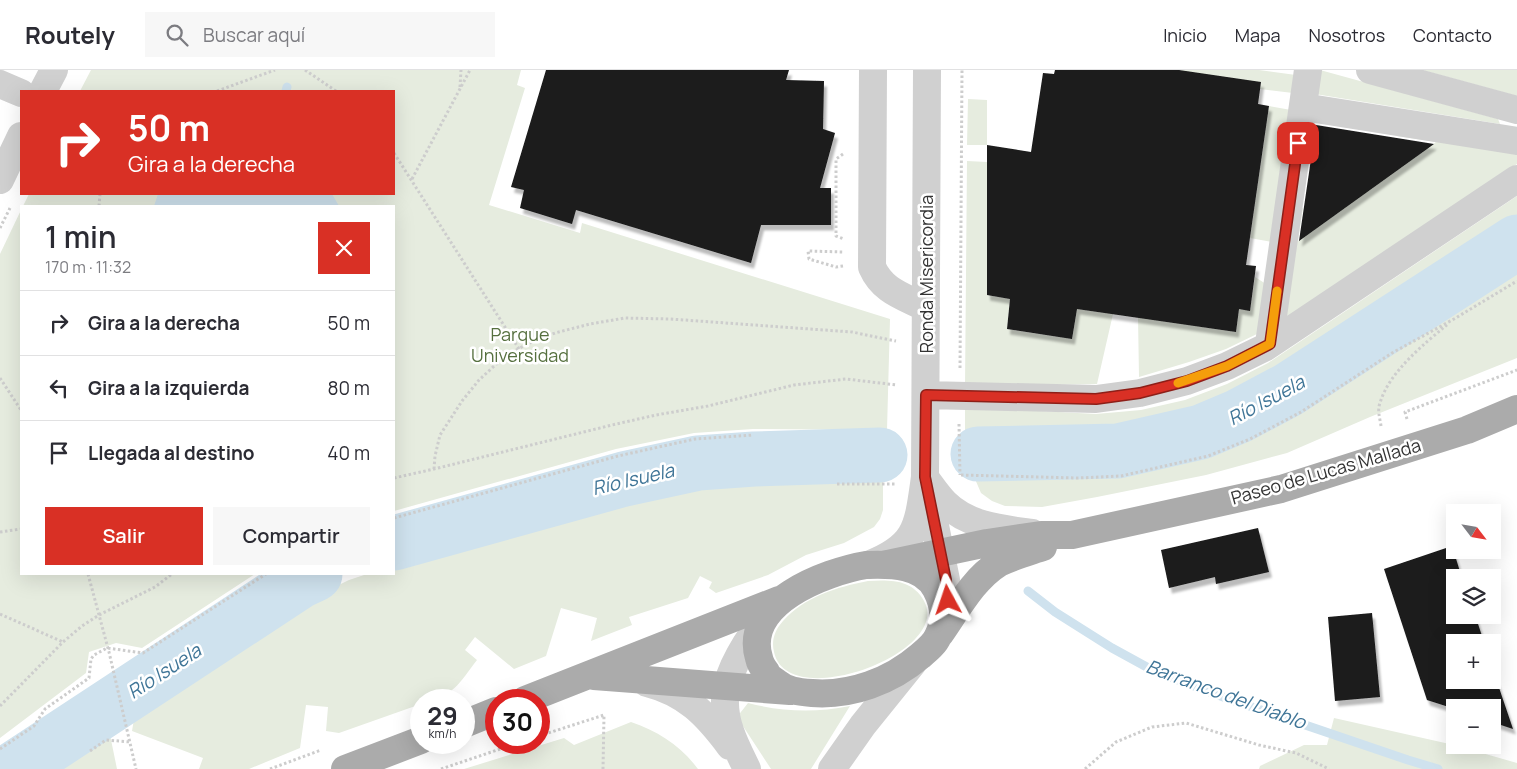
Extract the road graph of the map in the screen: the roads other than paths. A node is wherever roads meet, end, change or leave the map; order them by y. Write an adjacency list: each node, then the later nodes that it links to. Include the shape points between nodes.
1 (54, 70): 7 (street)
2 (873, 70): 15 (street, via 872,267 892,292)
3 (928, 70): 15 (street, Ronda Misericordia)
4 (1308, 70): 9 (street)
5 (1370, 70): 10 (street)
6 (0, 84): 8 (street)
7 (44, 90)
8 (20, 94)
9 (1303, 107): 12 (street); 16 (street)
10 (1517, 110)
11 (20, 138): 13 (street)
12 (1517, 141)
13 (0, 180)
14 (1517, 180): 16 (street)
15 (926, 308): 17 (street, Ronda Misericordia)
16 (1270, 344): 17 (street, via 1227,366 1140,393 1096,399)
17 (926, 395): 19 (street, Ronda Misericordia)
18 (1517, 410): 21 (main road, Paseo de Lucas Mallada, via 1467,430 1281,489)
19 (925, 477): 20 (street, via 946,504 970,520); 22 (street, Ronda Misericordia); 23 (street, Ronda Misericordia, via 920,516 912,534 899,550)
20 (1041, 535): 21 (main road, Paseo de Lucas Mallada); 22 (main road, Paseo de Lucas Mallada)
21 (1072, 535): 26 (main road, Paseo de Lucas Mallada, via 998,564 984,574)
22 (940, 552): 23 (main road, Paseo de Lucas Mallada); 26 (street, Ronda Misericordia, via 948,600)
23 (874, 565): 24 (main road, via 832,573); 26 (main road, via 901,566 918,571 933,583 942,600)
24 (787, 596): 25 (main road); 28 (main road)
25 (762, 621): 30 (street, via 738,656); 32 (main road, via 756,639 758,658 767,675 782,687)
26 (941, 628): 27 (main road)
27 (913, 662): 32 (main road, via 884,679 851,690); 33 (street)
28 (590, 675): 29 (main road); 31 (main road)
29 (638, 680): 30 (main road); 36 (street, via 664,687 687,699 706,716)
30 (728, 687): 32 (main road); 36 (street, via 725,699 729,727)
31 (550, 690)
32 (799, 692)
33 (863, 725): 37 (street); 38 (street)
34 (410, 744): 35 (main road)
35 (346, 769)
36 (747, 769)
37 (832, 769)
38 (841, 769)

